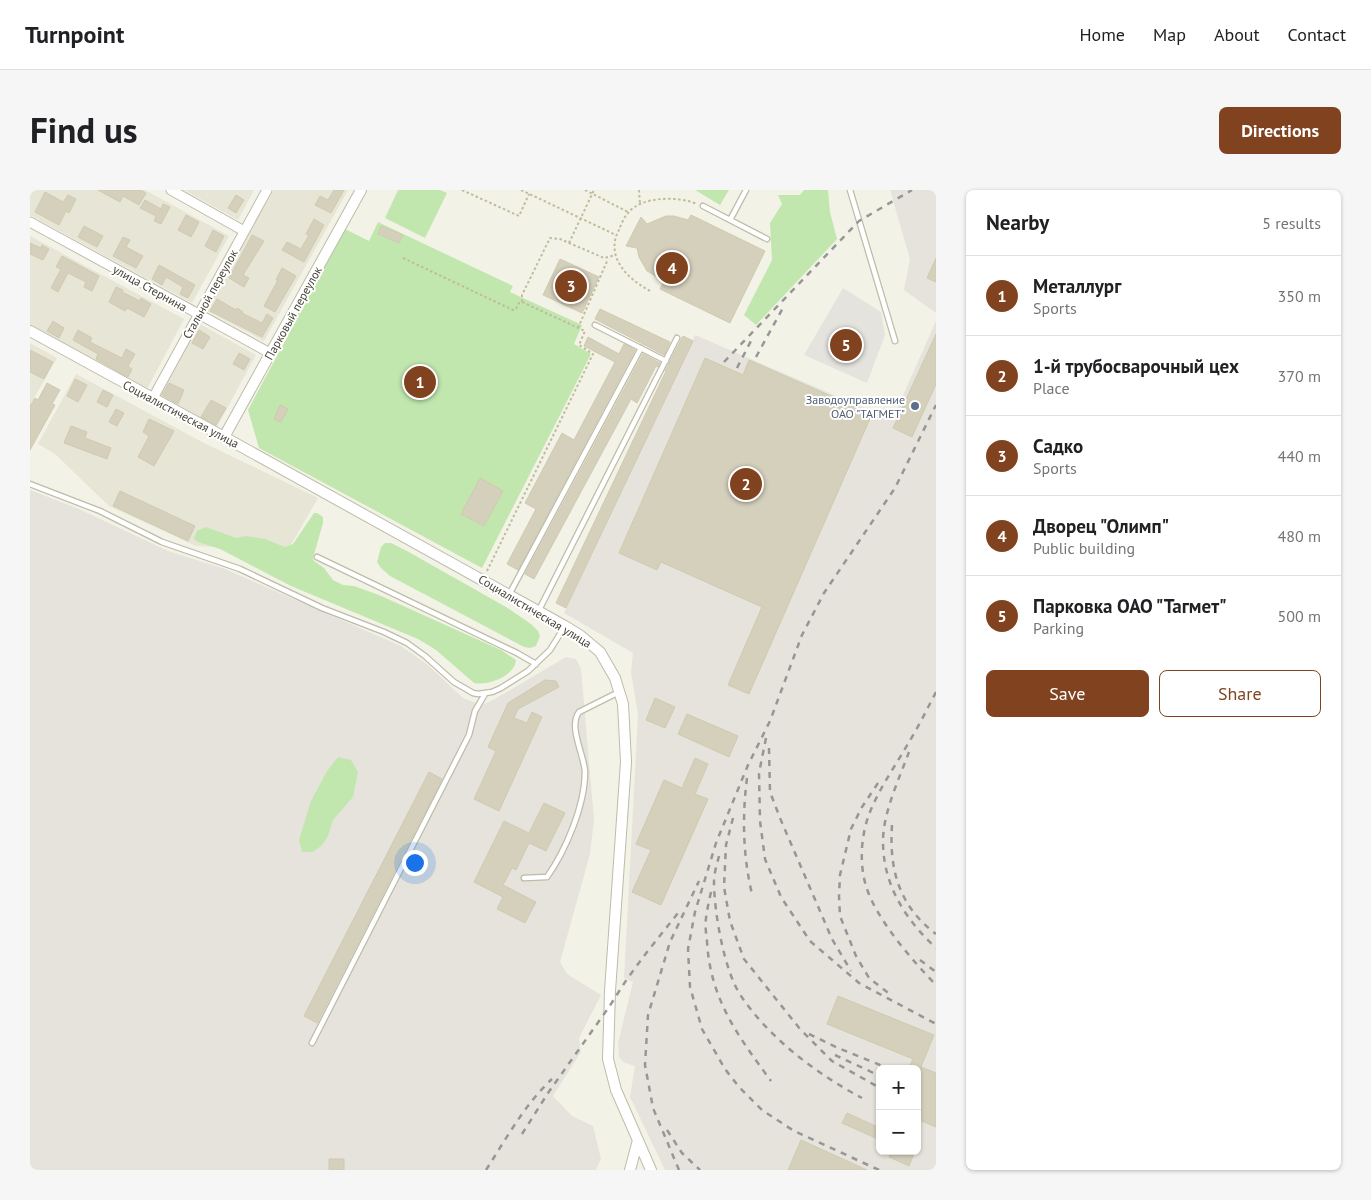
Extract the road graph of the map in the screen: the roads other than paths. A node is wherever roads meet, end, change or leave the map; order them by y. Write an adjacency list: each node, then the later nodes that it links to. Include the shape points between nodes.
1 (171, 190): 9 (street)
2 (267, 190): 9 (street, Стальной переулок)
3 (361, 190): 17 (street, Парковый переулок)
4 (746, 190): 7 (lane)
5 (850, 190): 15 (lane)
6 (703, 206): 7 (lane)
7 (730, 220): 10 (lane)
8 (30, 222): 11 (street, улица Стернина)
9 (244, 231): 11 (street, Стальной переулок)
10 (767, 240)
11 (198, 314): 17 (street, улица Стернина); 19 (street, Стальной переулок)
12 (595, 325): 16 (lane)
13 (30, 331): 19 (street, Социалистическая улица)
14 (677, 338): 18 (lane)
15 (895, 341)
16 (640, 348): 18 (lane); 23 (lane)
17 (270, 353): 20 (street, Парковый переулок)
18 (666, 361): 24 (lane)
19 (153, 398): 20 (street, Социалистическая улица)
20 (224, 436): 24 (street, Социалистическая улица)
21 (30, 484): 28 (lane, via 100,511 162,542 240,569 322,608 384,632 407,643 467,691)
22 (317, 557): 26 (lane)
23 (510, 593)
24 (538, 611): 25 (street, Социалистическая улица)
25 (564, 626): 26 (lane, via 550,650); 27 (street, Социалистическая улица, via 600,652)
26 (536, 664): 28 (lane, via 502,688)
27 (620, 692): 29 (lane, via 575,717 585,771 576,819 547,876); 31 (street, Социалистическая улица, via 626,762 608,1060 616,1090)
28 (484, 694): 30 (lane, via 474,711 469,735)
29 (524, 878)
30 (312, 1043)
31 (638, 1140): 32 (street); 33 (street, Социалистическая улица)
32 (630, 1170)
33 (651, 1170)

